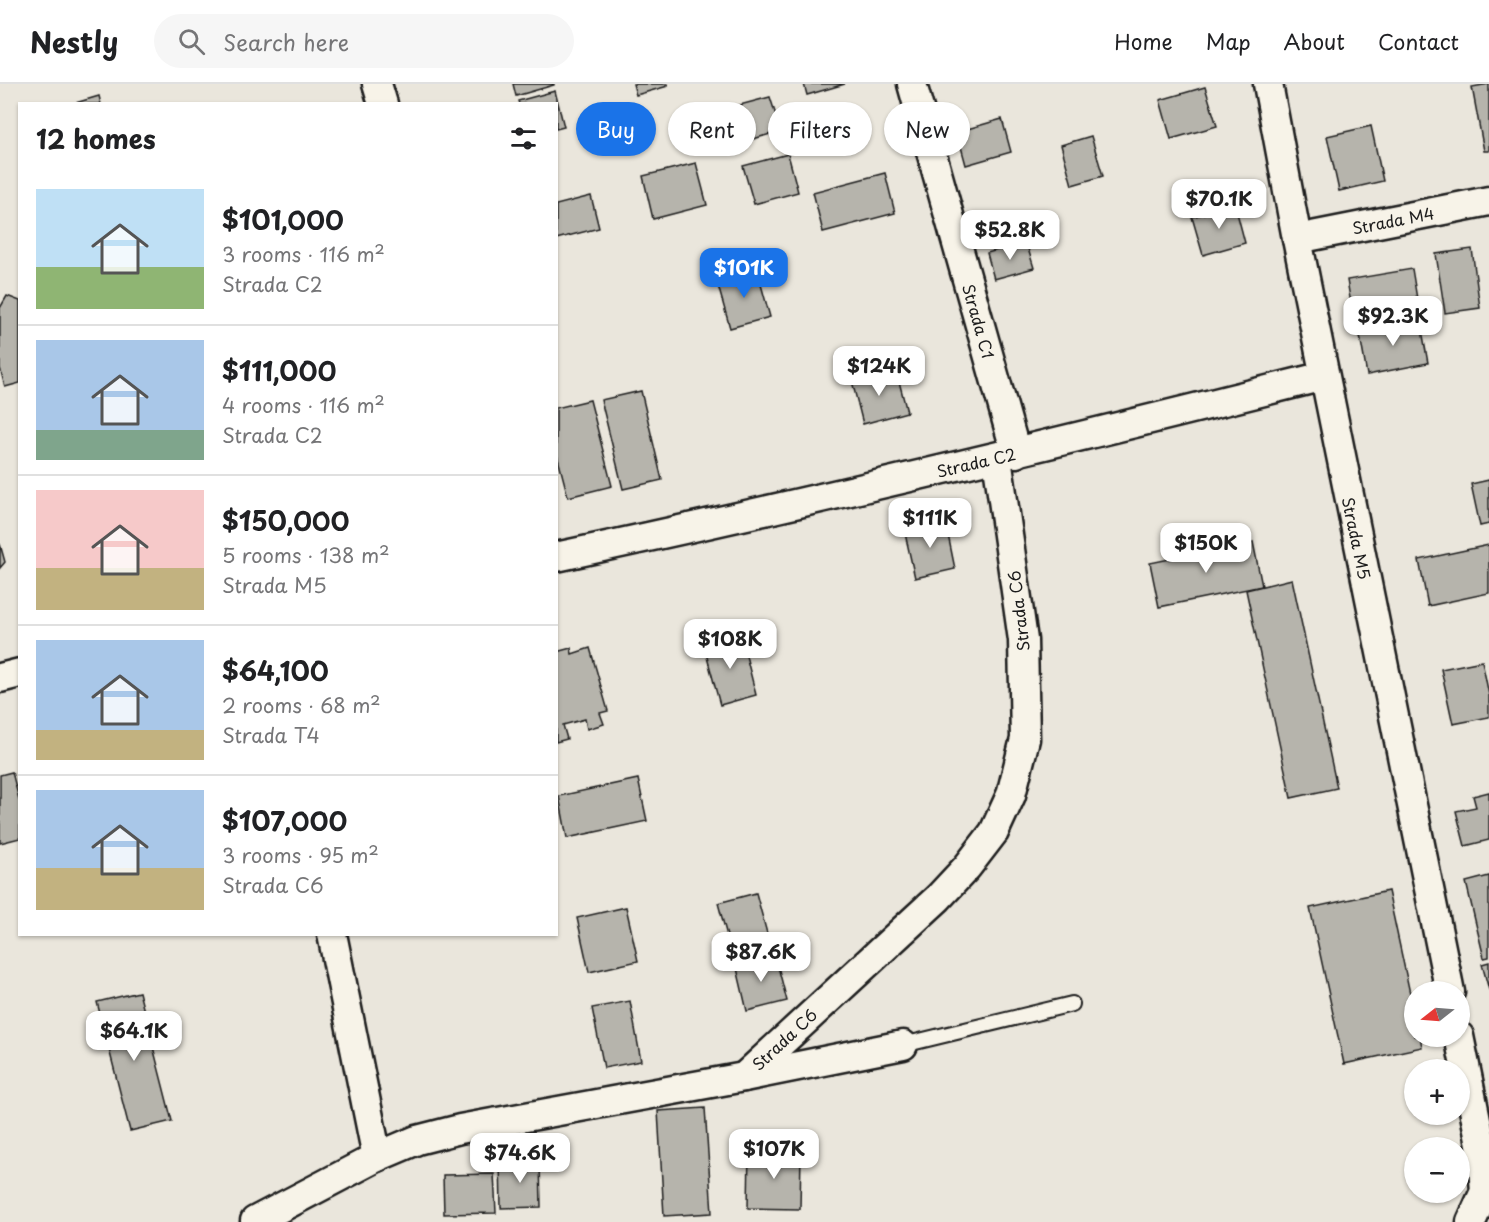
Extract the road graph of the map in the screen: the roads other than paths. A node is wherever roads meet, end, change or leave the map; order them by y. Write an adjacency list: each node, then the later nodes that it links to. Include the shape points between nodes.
1 (377, 84): 4 (street)
2 (912, 84): 8 (street, Strada C1)
3 (1268, 84): 6 (street, Strada M5)
4 (382, 102)
5 (1489, 201): 6 (street, Strada M4)
6 (1297, 238): 7 (street, Strada M5)
7 (1324, 376): 8 (street, Strada C2); 13 (street, Strada M5)
8 (1006, 456): 9 (street, Strada C2); 17 (street, Strada C6, via 1023,640 1024,739 1011,795 994,832 967,867)
9 (558, 557)
10 (18, 674): 11 (street)
11 (0, 678)
12 (332, 936): 19 (street)
13 (1448, 981)
14 (1072, 1004): 15 (lane)
15 (903, 1045): 17 (street)
16 (1462, 1047): 18 (street)
17 (744, 1077): 19 (street, Strada C6, via 460,1129 417,1140)
18 (1485, 1143): 22 (street, via 1485,1191)
19 (377, 1157): 20 (street, Strada C6)
20 (251, 1222): 21 (street)
21 (292, 1222)
22 (1471, 1222)

